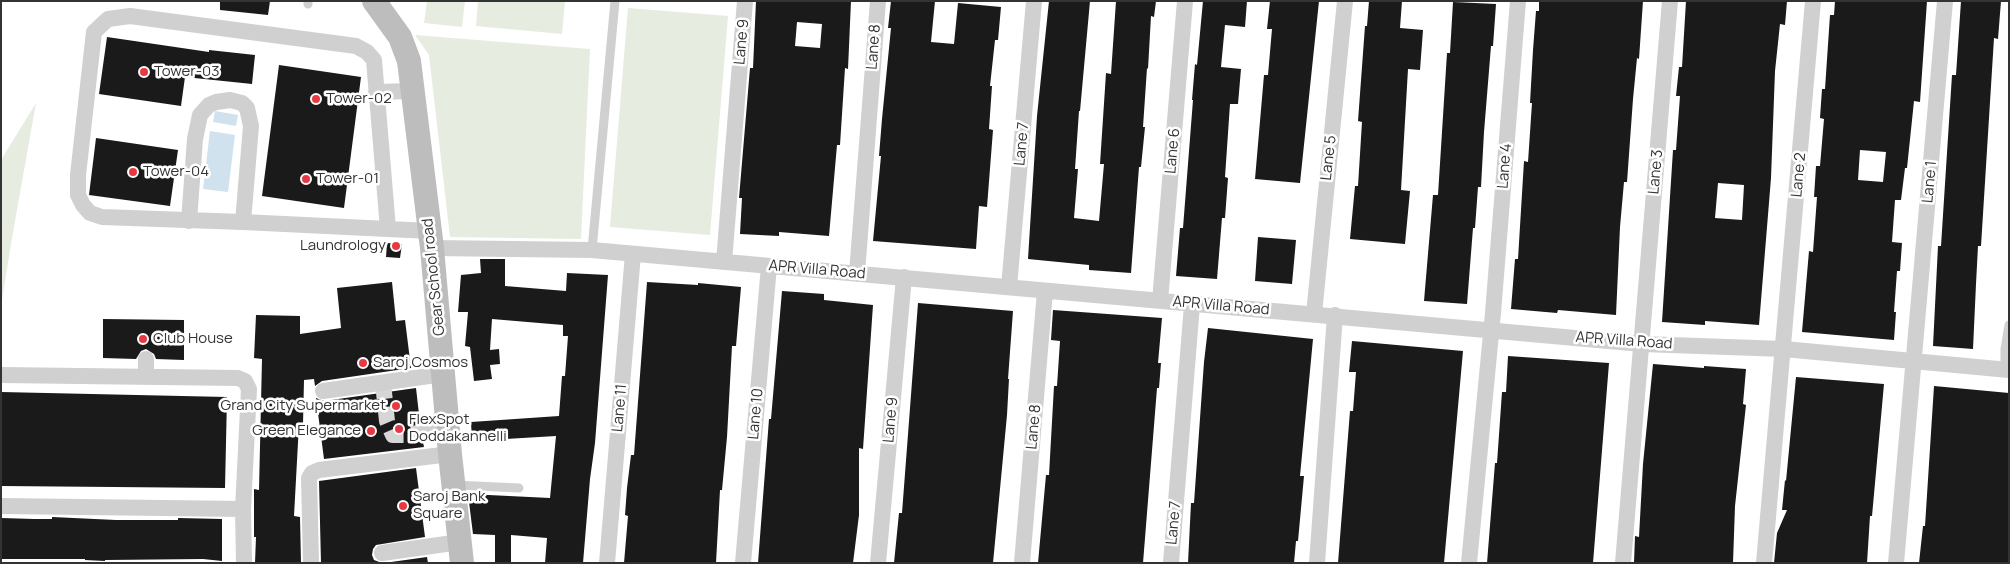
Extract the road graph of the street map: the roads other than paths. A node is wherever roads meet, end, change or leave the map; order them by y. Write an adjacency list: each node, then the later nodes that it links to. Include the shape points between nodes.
1 (374, 1): 12 (main road, Gear School road, via 400,37 409,61)
2 (615, 1): 18 (lane)
3 (745, 1): 20 (street, Lane 9)
4 (878, 1): 22 (street, Lane 8)
5 (1034, 1): 24 (street, Lane 7)
6 (1185, 1): 26 (street, Lane 6)
7 (1345, 1): 28 (street, Lane 5)
8 (1518, 1): 30 (street, Lane 4)
9 (1670, 1): 32 (street, Lane 3)
10 (1814, 1): 33 (street, Lane 2)
11 (1946, 1): 35 (street, Lane 1)
12 (412, 91): 13 (street); 17 (main road, Gear School road)
13 (376, 92): 14 (street, APR Villa Road, via 374,60 356,46 130,16 108,18 94,32 78,195 90,213 102,217); 16 (street, APR Villa Road)
14 (189, 221): 15 (street, APR Villa Road); 15 (street, via 198,121 209,105 230,100 247,108 251,126)
15 (243, 222): 16 (street, APR Villa Road)
16 (388, 229): 17 (street, APR Villa Road)
17 (431, 239): 18 (street, APR Villa Road); 37 (main road, Gear School road)
18 (592, 250): 19 (street, APR Villa Road)
19 (633, 254): 20 (street, APR Villa Road); 52 (street, Lane 11)
20 (724, 262): 21 (street, APR Villa Road)
21 (769, 266): 22 (street, APR Villa Road); 53 (street, Lane 10)
22 (857, 273): 23 (street, APR Villa Road)
23 (904, 277): 24 (street, APR Villa Road); 54 (street, Lane 9)
24 (1009, 287): 25 (street, APR Villa Road)
25 (1045, 291): 26 (street, APR Villa Road); 55 (street, Lane 8)
26 (1160, 301): 27 (street, APR Villa Road)
27 (1192, 304): 28 (street, APR Villa Road); 56 (street, Lane 7)
28 (1314, 314): 29 (street, APR Villa Road)
29 (1335, 315): 30 (street, APR Villa Road); 57 (street)
30 (1492, 330): 32 (street, APR Villa Road); 58 (street)
31 (2008, 331): 36 (lane, via 2005,349)
32 (1642, 344): 33 (street, APR Villa Road); 59 (street)
33 (1784, 349): 35 (street, APR Villa Road); 60 (street)
34 (146, 359): 39 (street)
35 (1914, 362): 36 (street, APR Villa Road); 61 (street)
36 (2007, 370)
37 (443, 374): 40 (street); 41 (main road, Gear School road)
38 (1, 375): 39 (street)
39 (146, 377): 47 (street, via 238,378 245,381 248,389)
40 (323, 391)
41 (448, 428): 42 (street); 43 (main road, Gear School road)
42 (424, 432)
43 (450, 454): 44 (main road, Gear School road); 51 (street, via 312,473 309,478)
44 (453, 485): 45 (lane); 48 (main road, Gear School road)
45 (519, 488)
46 (1, 506): 47 (street)
47 (243, 509): 50 (street)
48 (461, 552): 49 (street)
49 (382, 553)
50 (244, 563)
51 (311, 563)
52 (606, 563)
53 (743, 563)
54 (878, 563)
55 (1022, 563)
56 (1171, 563)
57 (1317, 563)
58 (1469, 563)
59 (1623, 563)
60 (1764, 563)
61 (1896, 563)

